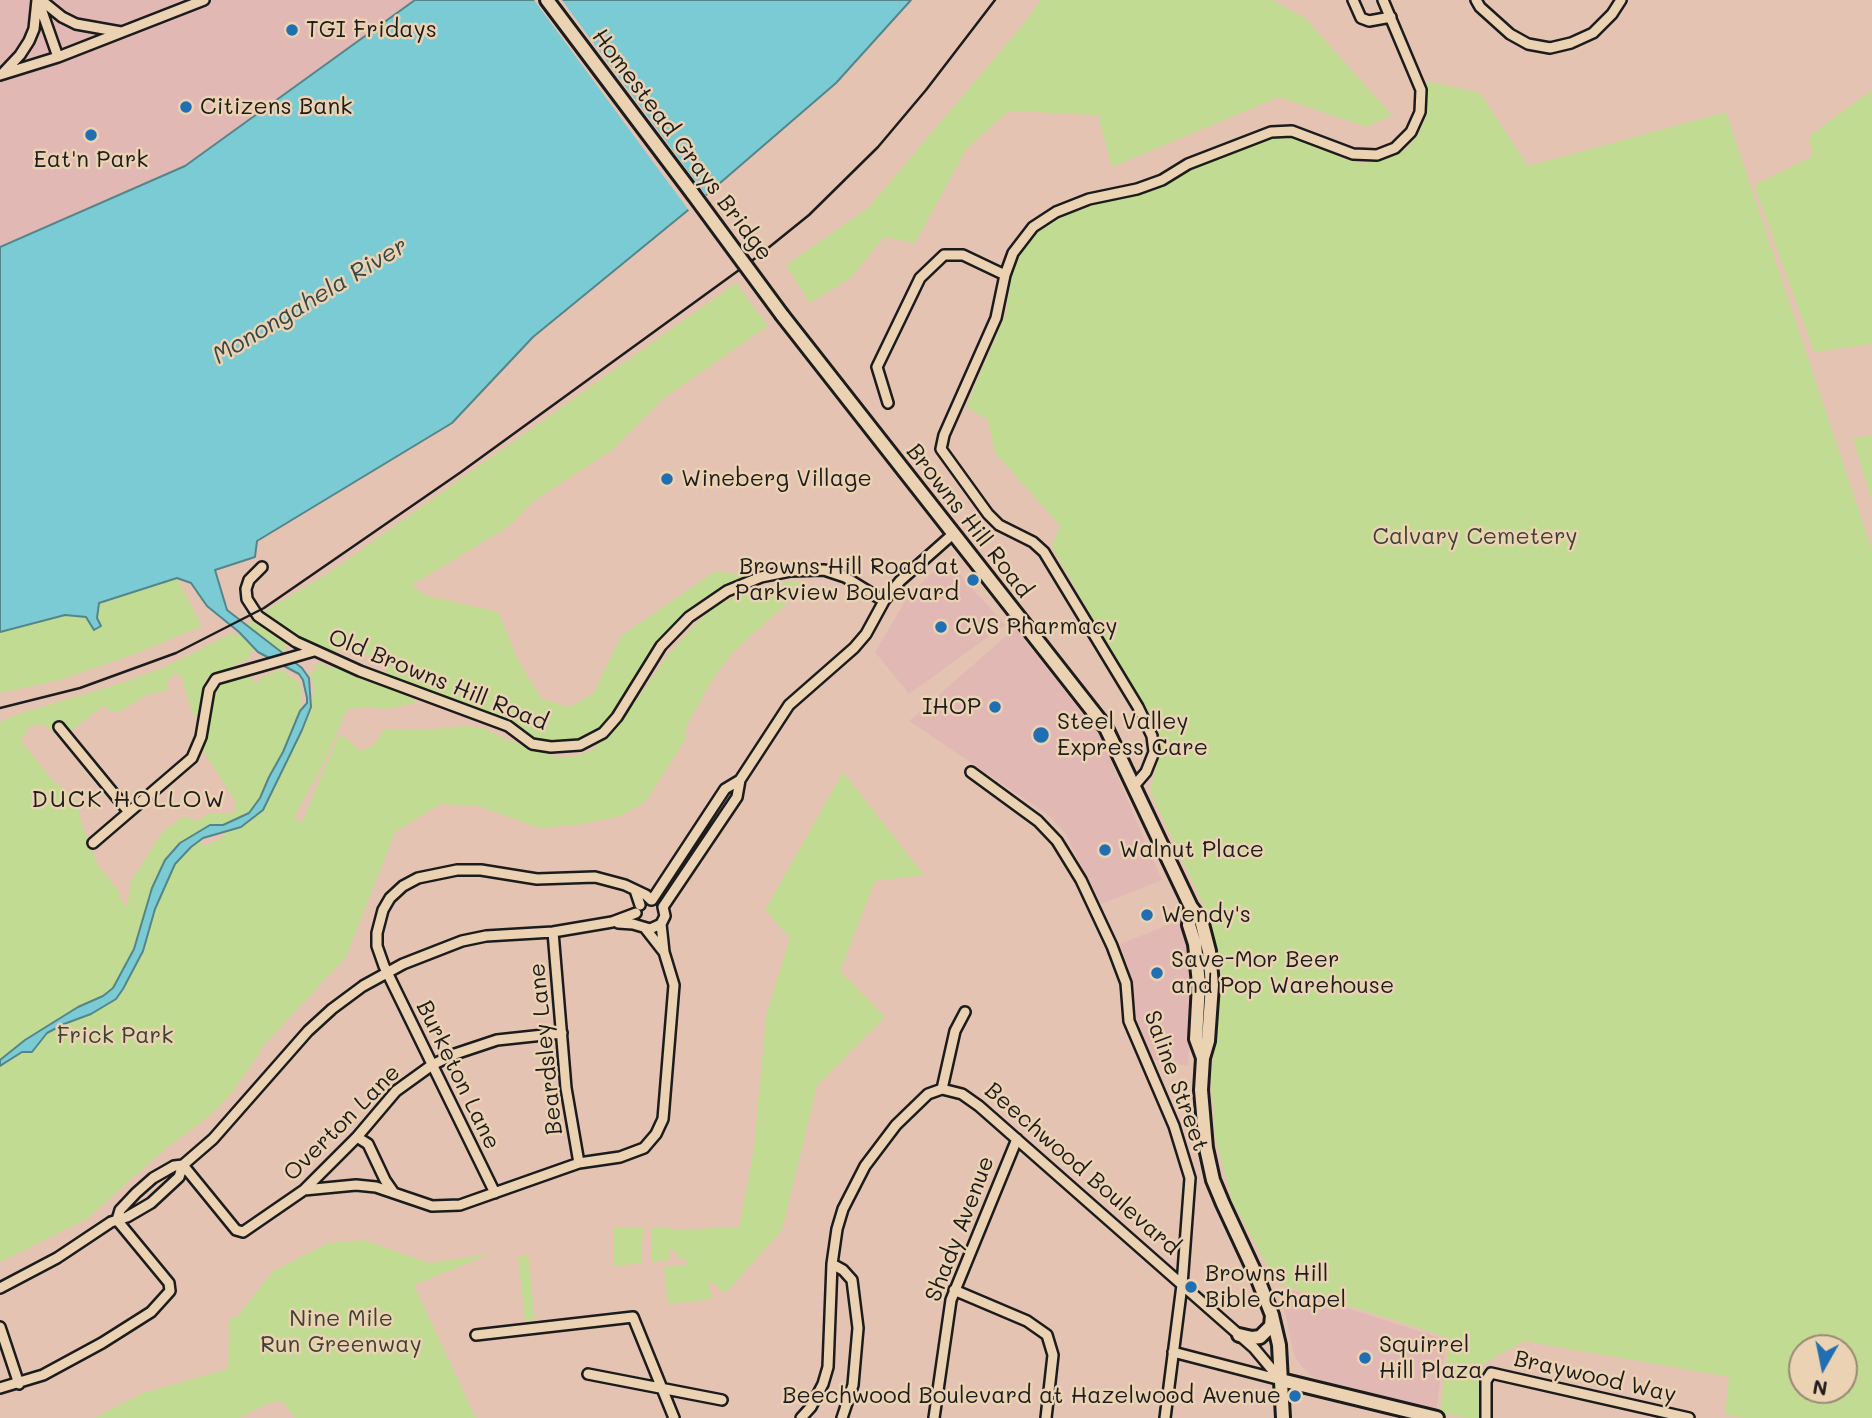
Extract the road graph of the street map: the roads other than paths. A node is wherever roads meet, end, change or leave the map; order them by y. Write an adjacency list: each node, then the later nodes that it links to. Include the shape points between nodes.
1 (39, 0): 9 (street, via 76,24); 10 (street); 11 (street, via 29,41)
2 (204, 0): 9 (street)
3 (547, 0): 13 (main road, Homestead Grays Bridge, bridge)
4 (1353, 0): 8 (street, via 1361,18)
5 (1383, 0): 8 (street)
6 (1476, 0): 7 (street, via 1510,34 1550,48 1593,33)
7 (1620, 0)
8 (1391, 17): 12 (street, via 1421,90 1420,112 1411,132 1395,148 1377,155 1353,154 1292,131 1271,132 1188,164 1162,180 1056,212 1033,227 1013,253)
9 (123, 33): 10 (street)
10 (58, 57): 11 (street)
11 (1, 75)
12 (1005, 275): 14 (street, via 963,255 944,255 920,278 877,367); 22 (street, via 996,318 941,449 988,514 1044,552 1138,707 1154,752)
13 (782, 315): 15 (main road, Browns Hill Road)
14 (888, 403)
15 (953, 534): 17 (street); 22 (main road, Browns Hill Road, via 1107,728)
16 (262, 567): 18 (street, Old Browns Hill Road, via 249,580 246,595 258,616)
17 (884, 601): 18 (street, Old Browns Hill Road, via 824,570 761,577 727,592 689,617 661,646 610,725 580,745 532,744 508,726); 21 (street, via 854,648 789,705)
18 (309, 652): 23 (street, via 224,676 211,684 192,758)
19 (59, 727): 23 (street)
20 (971, 772): 48 (street, Saline Street, via 1038,821 1057,841 1082,880 1112,946 1126,983 1129,1021 1174,1126 1190,1178)
21 (740, 780): 26 (street, via 725,789); 27 (street, via 737,797)
22 (1134, 786): 51 (main road, Browns Hill Road, via 1191,907 1189,925 1199,984 1196,1039 1203,1058 1202,1119 1213,1180)
23 (128, 811): 24 (street)
24 (93, 843)
25 (635, 890): 26 (street, Burketon Lane); 28 (street); 34 (street, Burketon Lane, via 595,877 537,879 481,870 418,878 390,898 379,920 377,946)
26 (652, 900): 27 (street); 28 (street)
27 (663, 907): 30 (street)
28 (638, 909): 29 (street); 31 (street)
29 (612, 922): 31 (street); 32 (street)
30 (661, 925): 31 (street); 33 (street)
31 (644, 927): 33 (street)
32 (553, 932): 34 (street, via 462,941); 36 (street, Beardsley Lane)
33 (664, 952): 41 (street, via 674,985 663,1119 644,1148)
34 (387, 973): 37 (street, Burketon Lane); 42 (street, via 363,985 308,1031 244,1107)
35 (965, 1012): 38 (street, via 955,1031)
36 (562, 1033): 37 (street, Overton Lane, via 497,1040); 41 (street, Beardsley Lane)
37 (432, 1065): 39 (street, Overton Lane, via 396,1091); 45 (street, Burketon Lane)
38 (942, 1089): 40 (street, Beechwood Boulevard, via 968,1097); 47 (street, via 928,1094 904,1117 865,1166 843,1209)
39 (357, 1137): 43 (street, Overton Lane); 44 (street, via 368,1144)
40 (1017, 1139): 48 (street, Beechwood Boulevard); 50 (street, Shady Avenue)
41 (579, 1163): 45 (street)
42 (183, 1165): 43 (street, Overton Lane, via 239,1232); 46 (street, via 166,1191); 46 (street, via 153,1178 120,1210)
43 (304, 1190): 44 (street, via 356,1185)
44 (394, 1193): 45 (street, via 432,1206 460,1205)
45 (495, 1194)
46 (117, 1220): 49 (street); 58 (street, via 169,1283 170,1291 150,1312 103,1343)
47 (832, 1264): 62 (street, via 828,1367); 67 (street, via 852,1280 858,1328 853,1385)
48 (1182, 1285): 54 (street, Beechwood Boulevard); 55 (street, Saline Street)
49 (0, 1288)
50 (954, 1290): 68 (street, Shady Avenue); 69 (street, via 1027,1321 1046,1335 1053,1355)
51 (1272, 1315): 54 (main road, via 1270,1326 1260,1337); 57 (main road, Browns Hill Road)
52 (0, 1327): 58 (street)
53 (476, 1335): 59 (street, via 633,1317)
54 (1239, 1335): 57 (street, Beechwood Boulevard)
55 (1173, 1352): 57 (street); 70 (street, Saline Street)
56 (588, 1374): 59 (street)
57 (1281, 1380): 63 (main road); 71 (main road)
58 (19, 1384): 60 (street)
59 (662, 1387): 61 (street); 64 (street)
60 (0, 1388)
61 (722, 1400)
62 (811, 1407): 65 (street); 66 (street)
63 (1385, 1412): 72 (main road)
64 (674, 1418)
65 (802, 1418)
66 (816, 1418)
67 (842, 1418)
68 (934, 1418)
69 (1046, 1418)
70 (1165, 1418)
71 (1283, 1418)
72 (1437, 1418)
73 (1486, 1418): 74 (street, Braywood Way, via 1486,1381 1491,1373)
74 (1689, 1418)

